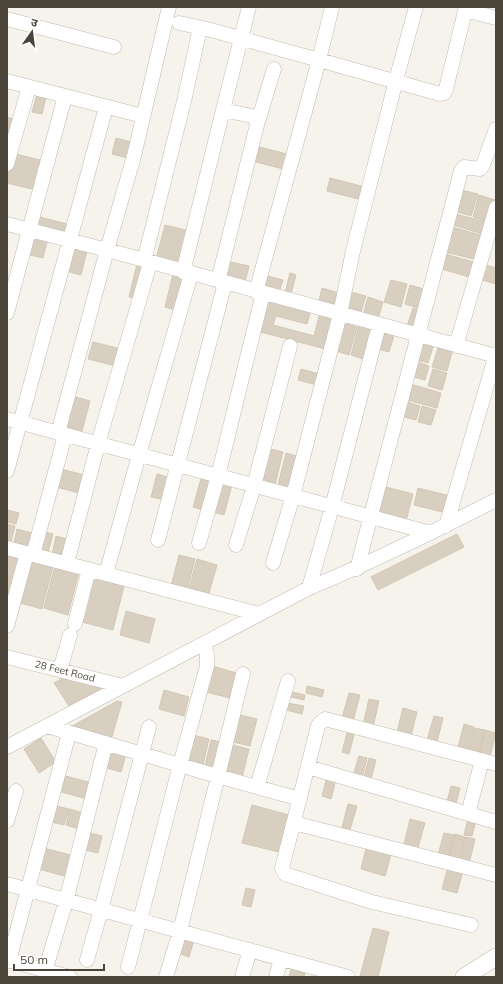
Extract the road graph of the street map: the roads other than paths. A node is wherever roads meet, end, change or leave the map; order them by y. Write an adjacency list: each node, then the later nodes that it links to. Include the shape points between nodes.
1 (169, 7): 20 (street)
2 (249, 7): 10 (street)
3 (332, 7): 12 (street)
4 (416, 7): 15 (street)
5 (466, 8): 6 (street); 15 (street, via 444,93 440,94)
6 (496, 18)
7 (7, 19): 11 (street)
8 (179, 23): 9 (street)
9 (200, 28): 10 (street); 29 (street)
10 (240, 39): 12 (street); 19 (street)
11 (114, 47)
12 (319, 60): 15 (street); 32 (street)
13 (274, 69): 21 (street)
14 (7, 80): 16 (street)
15 (396, 80): 34 (street)
16 (29, 87): 17 (street); 23 (street)
17 (65, 96): 18 (street); 26 (street)
18 (106, 107): 20 (street); 27 (street)
19 (223, 110): 21 (street, via 252,116); 30 (street)
20 (143, 116): 28 (street)
21 (257, 125): 31 (street)
22 (495, 134): 36 (street, via 480,169 464,167 461,172)
23 (7, 164)
24 (496, 208): 38 (street)
25 (7, 224): 26 (street)
26 (30, 230): 27 (street); 33 (street)
27 (70, 241): 28 (street); 40 (street)
28 (107, 250): 29 (street); 41 (street)
29 (147, 262): 30 (street); 42 (street)
30 (187, 273): 31 (street); 43 (street)
31 (221, 282): 32 (street); 44 (street)
32 (260, 292): 34 (street); 46 (street)
33 (7, 313)
34 (340, 314): 35 (street); 48 (street)
35 (379, 325): 36 (street); 50 (street)
36 (418, 335): 38 (street); 51 (street)
37 (290, 346): 47 (street)
38 (456, 346): 39 (street)
39 (496, 356): 52 (street)
40 (14, 421): 41 (street); 45 (street)
41 (62, 434): 42 (street); 58 (street)
42 (98, 444): 43 (street); 59 (street)
43 (138, 455): 44 (street); 63 (street)
44 (178, 465): 46 (street); 54 (street)
45 (7, 471)
46 (218, 476): 47 (street); 55 (street)
47 (254, 486): 48 (street); 56 (street)
48 (293, 496): 50 (street); 60 (street)
49 (496, 500): 52 (street)
50 (332, 507): 51 (street); 64 (street)
51 (370, 517): 53 (street); 61 (street)
52 (446, 526): 53 (street)
53 (431, 533): 61 (street)
54 (158, 540)
55 (199, 542)
56 (236, 545)
57 (7, 548): 58 (street)
58 (30, 554): 59 (street); 66 (street)
59 (67, 563): 62 (street)
60 (273, 563)
61 (357, 568): 64 (street)
62 (89, 569): 63 (street); 69 (street)
63 (106, 574): 65 (street)
64 (310, 588): 65 (street)
65 (259, 614): 67 (street)
66 (7, 626)
67 (204, 643): 72 (street); 81 (street, via 207,666)
68 (7, 656): 69 (street, 28 Feet Road)
69 (60, 670): 72 (street, 28 Feet Road)
70 (243, 674): 83 (street)
71 (288, 681): 84 (street)
72 (123, 686): 73 (street)
73 (47, 726): 75 (street); 77 (street)
74 (149, 727): 78 (street)
75 (69, 732): 76 (street); 93 (street)
76 (106, 743): 78 (street); 94 (street)
77 (8, 746)
78 (142, 754): 81 (street); 95 (street)
79 (482, 760): 80 (street); 82 (street, via 325,719 318,726); 87 (street)
80 (496, 764)
81 (180, 765): 83 (street); 96 (street)
82 (308, 767): 86 (street); 87 (street)
83 (217, 776): 84 (street); 98 (street)
84 (257, 787): 86 (street)
85 (16, 791): 88 (street)
86 (300, 799): 90 (street)
87 (468, 814): 89 (street)
88 (7, 821)
89 (496, 822)
90 (294, 823): 91 (street); 97 (street, via 282,868 285,874 372,902)
91 (496, 875)
92 (7, 884): 93 (street)
93 (27, 890): 94 (street); 102 (street)
94 (66, 901): 95 (street); 105 (street)
95 (102, 910): 96 (street); 103 (street)
96 (140, 920): 98 (street); 104 (street)
97 (471, 925)
98 (180, 931): 99 (street); 108 (street)
99 (250, 950): 101 (street); 109 (street)
100 (496, 957): 112 (street)
101 (281, 959): 106 (street); 110 (street)
102 (8, 960): 105 (street)
103 (87, 960)
104 (128, 967)
105 (45, 971): 107 (street)
106 (310, 972): 111 (street)
107 (70, 977)
108 (166, 977)
109 (242, 977)
110 (276, 977)
111 (348, 977)
112 (464, 977)

